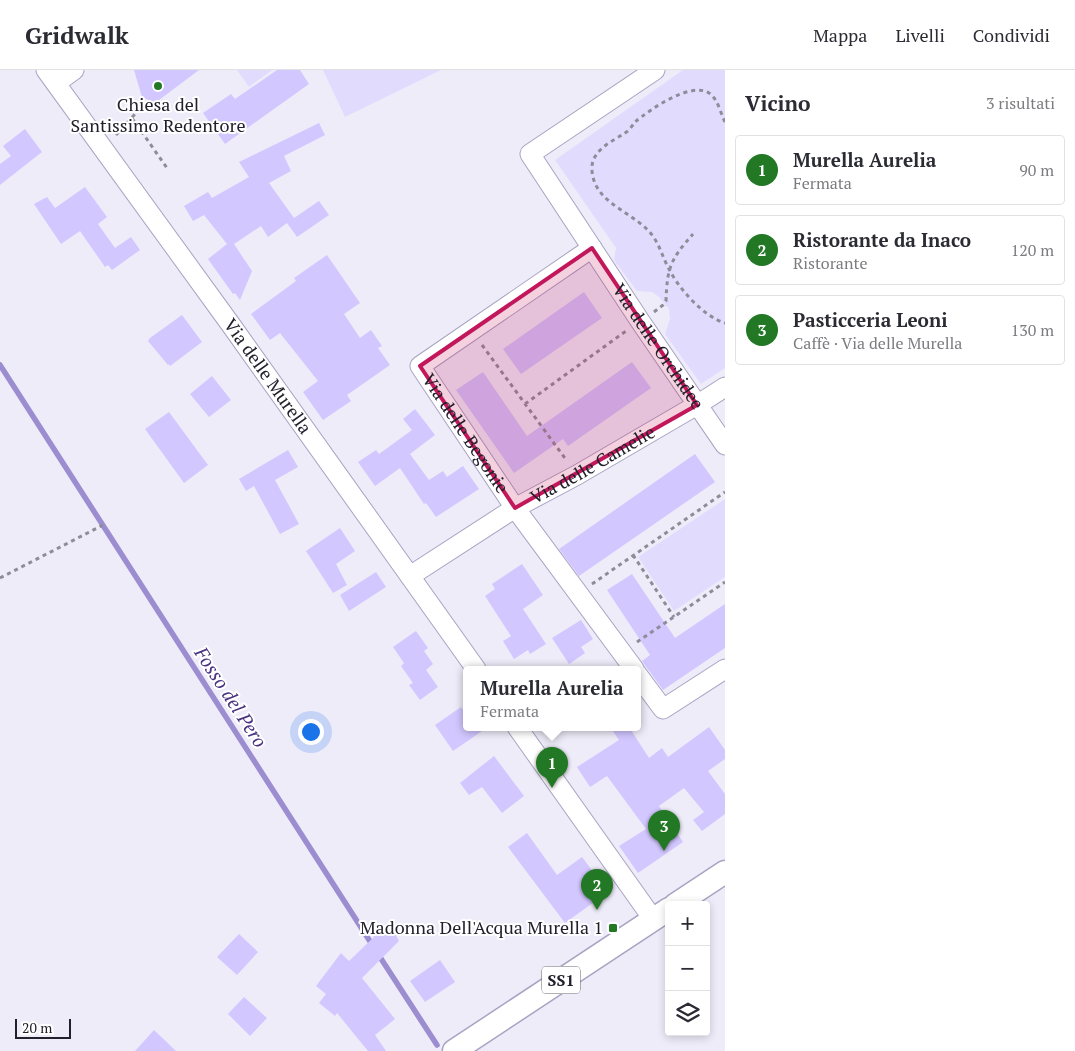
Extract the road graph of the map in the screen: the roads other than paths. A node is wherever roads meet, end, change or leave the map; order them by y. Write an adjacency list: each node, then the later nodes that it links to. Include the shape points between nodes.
1 (74, 70): 3 (street, Via delle Murella)
2 (655, 70): 4 (street, Via delle Orchidee, via 530,154)
3 (51, 76): 9 (street, Via delle Murella)
4 (592, 248): 6 (street, Via delle Orchidee); 8 (street, Via delle Begonie, via 420,366)
5 (725, 387): 6 (street, Via delle Camelie)
6 (697, 406): 7 (street, Via delle Orchidee); 8 (street, Via delle Camelie)
7 (725, 445)
8 (515, 508): 9 (street, Via delle Camelie); 11 (street, Via delle Begonie)
9 (410, 576): 10 (street, Via delle Murella)
10 (474, 666)
11 (632, 666)
12 (725, 668): 13 (street, via 663,709)
13 (641, 679)
14 (520, 731): 17 (street)
15 (725, 872): 16 (main road)
16 (681, 901)
17 (661, 914): 18 (main road, SS1)
18 (454, 1051)

